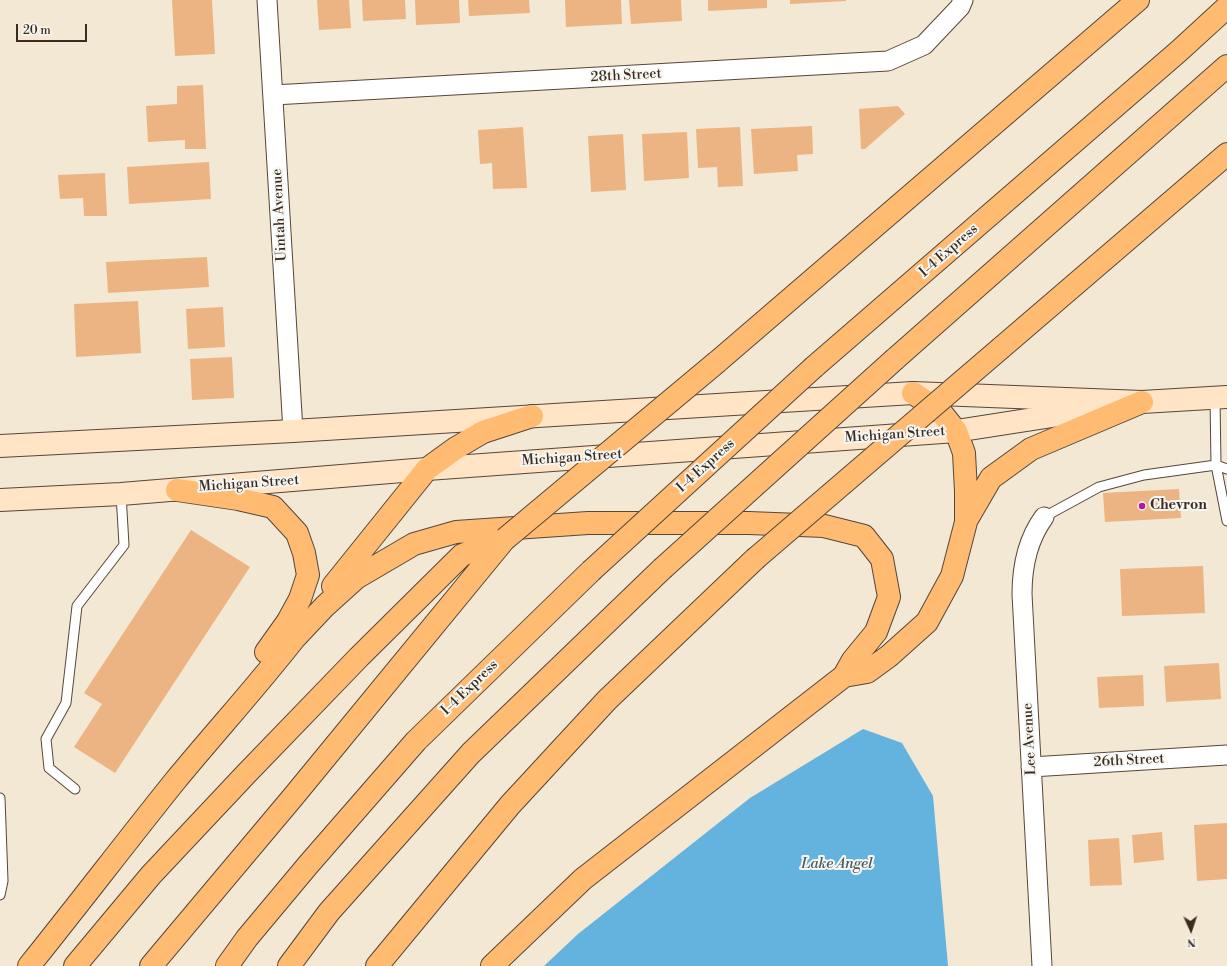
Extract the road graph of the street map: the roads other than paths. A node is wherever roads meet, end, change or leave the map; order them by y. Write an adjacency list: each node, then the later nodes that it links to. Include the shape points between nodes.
1 (267, 0): 6 (street, Uintah Avenue)
2 (1138, 0): 24 (highway, bridge, via 717,362)
3 (961, 4): 6 (street, 28th Street, via 924,45 888,62)
4 (1227, 7): 37 (highway, I-4 Express, bridge, via 814,367 591,571 416,740 247,938)
5 (1227, 66): 38 (highway, bridge, via 662,569 471,753 329,912)
6 (273, 94): 12 (street, Uintah Avenue)
7 (1227, 154): 39 (highway, bridge, via 755,559 607,700 510,805)
8 (913, 393): 10 (main road, Michigan Street); 11 (main road, Michigan Street); 13 (highway, via 940,411)
9 (1221, 397): 10 (main road, Michigan Street); 15 (lane)
10 (1142, 402): 13 (main road, Michigan Street); 23 (highway, via 1031,449 991,478)
11 (532, 416): 12 (main road, Michigan Street); 16 (highway, via 483,432)
12 (293, 430): 14 (main road, Michigan Street)
13 (956, 431): 16 (main road, Michigan Street); 23 (highway, via 964,453)
14 (0, 446)
15 (1216, 465): 17 (lane); 21 (lane, via 1144,475 1098,487); 22 (lane)
16 (427, 469): 18 (main road, Michigan Street); 25 (highway)
17 (1227, 469)
18 (177, 490): 19 (main road, Michigan Street); 29 (highway, via 273,507 297,533 308,574 300,599 288,621)
19 (121, 494): 20 (main road, Michigan Street); 30 (lane, via 124,545 77,606 66,704 46,739 49,768)
20 (0, 500)
21 (1044, 517): 28 (street, Lee Avenue, via 1030,542 1023,566 1022,581)
22 (1227, 521)
23 (966, 522): 26 (highway, via 952,576 927,622 868,672)
24 (504, 539): 35 (highway, via 462,555 359,657 151,875); 36 (highway)
25 (292, 641): 26 (highway, via 356,578 414,544 456,532 588,523 749,523 824,526 864,536 882,560 889,597 876,632 853,660); 29 (highway)
26 (844, 676): 33 (highway, via 583,879)
27 (1227, 755): 28 (street, 26th Street)
28 (1032, 767): 42 (street, Lee Avenue)
29 (176, 781): 34 (highway)
30 (75, 789)
31 (0, 798): 32 (lane, via 3,881)
32 (0, 895)
33 (512, 948): 40 (highway); 41 (highway)
34 (28, 966)
35 (75, 966)
36 (151, 966)
37 (227, 966)
38 (289, 966)
39 (377, 966)
40 (492, 966)
41 (496, 966)
42 (1042, 966)

